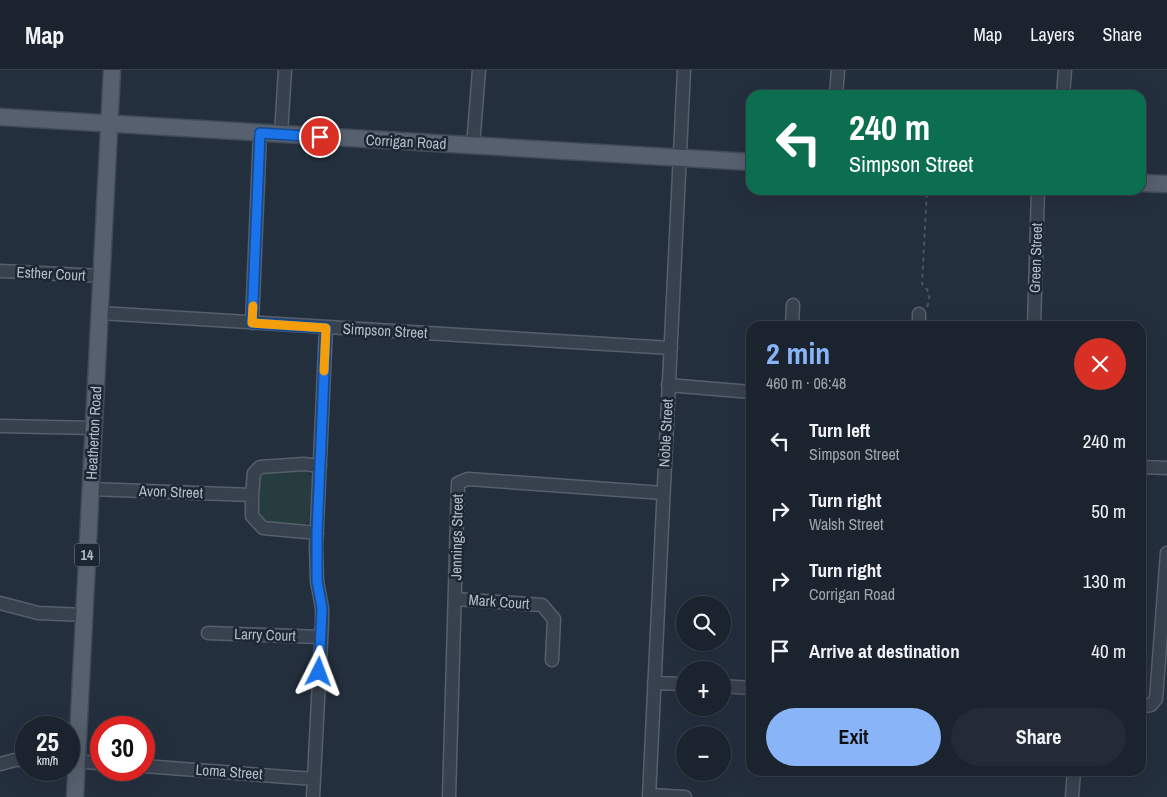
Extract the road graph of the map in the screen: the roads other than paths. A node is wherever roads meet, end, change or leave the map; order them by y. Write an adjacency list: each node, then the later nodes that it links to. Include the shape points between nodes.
1 (112, 70): 10 (main road, Heatherton Road / 14)
2 (285, 70): 12 (street)
3 (479, 70): 13 (street)
4 (684, 70): 14 (street, Noble Street)
5 (838, 70): 7 (street)
6 (1065, 70): 8 (street)
7 (836, 90)
8 (1064, 90)
9 (0, 117): 10 (main road, Corrigan Road)
10 (110, 123): 11 (main road, Corrigan Road); 20 (main road, Heatherton Road / 14)
11 (260, 133): 12 (main road, Corrigan Road); 25 (street)
12 (281, 134): 13 (main road, Corrigan Road)
13 (473, 146): 14 (main road, Corrigan Road)
14 (680, 158): 15 (main road, Corrigan Road); 27 (street, Noble Street)
15 (746, 162)
16 (1146, 183): 17 (main road)
17 (1167, 184)
18 (1038, 195): 24 (street, Green Street)
19 (0, 271): 20 (street, Esther Court)
20 (102, 276): 22 (main road, Heatherton Road / 14)
21 (793, 304): 23 (street)
22 (100, 313): 25 (street, Simpson Street); 31 (main road, Heatherton Road / 14)
23 (792, 321)
24 (1034, 321)
25 (252, 323): 26 (street, Simpson Street)
26 (326, 328): 27 (street, Simpson Street); 32 (street)
27 (671, 348): 28 (street, Noble Street)
28 (668, 385): 29 (street); 36 (street, Noble Street)
29 (746, 392)
30 (0, 426): 31 (street)
31 (94, 428): 35 (main road, Heatherton Road / 14)
32 (320, 466): 37 (street, via 260,467 254,473); 38 (street)
33 (1146, 467): 34 (street)
34 (1167, 468)
35 (90, 489): 37 (street, Avon Street); 42 (main road, Heatherton Road / 14)
36 (663, 493): 40 (street, Jennings Street, via 468,479 458,483); 46 (street, Noble Street)
37 (252, 495): 38 (street, via 252,516 263,528)
38 (317, 533): 44 (street)
39 (1167, 553): 50 (street, via 1156,699)
40 (456, 598): 45 (street, Mark Court, via 542,605 554,619); 61 (street, Jennings Street)
41 (0, 603): 42 (street, via 38,613)
42 (85, 614): 51 (main road, Heatherton Road / 14)
43 (208, 633): 44 (street, Larry Court)
44 (321, 637): 56 (street)
45 (552, 660)
46 (654, 683): 47 (street); 58 (street, Noble Street)
47 (676, 684)
48 (731, 687): 49 (street)
49 (746, 688)
50 (1146, 706)
51 (77, 716)
52 (15, 760): 53 (street)
53 (0, 764)
54 (155, 767): 56 (street, Loma Street)
55 (1074, 776): 63 (street)
56 (314, 779): 60 (street)
57 (74, 781): 59 (main road, Heatherton Road / 14)
58 (649, 796): 62 (street)
59 (75, 797)
60 (313, 797)
61 (449, 797)
62 (684, 797)
63 (1072, 797)

